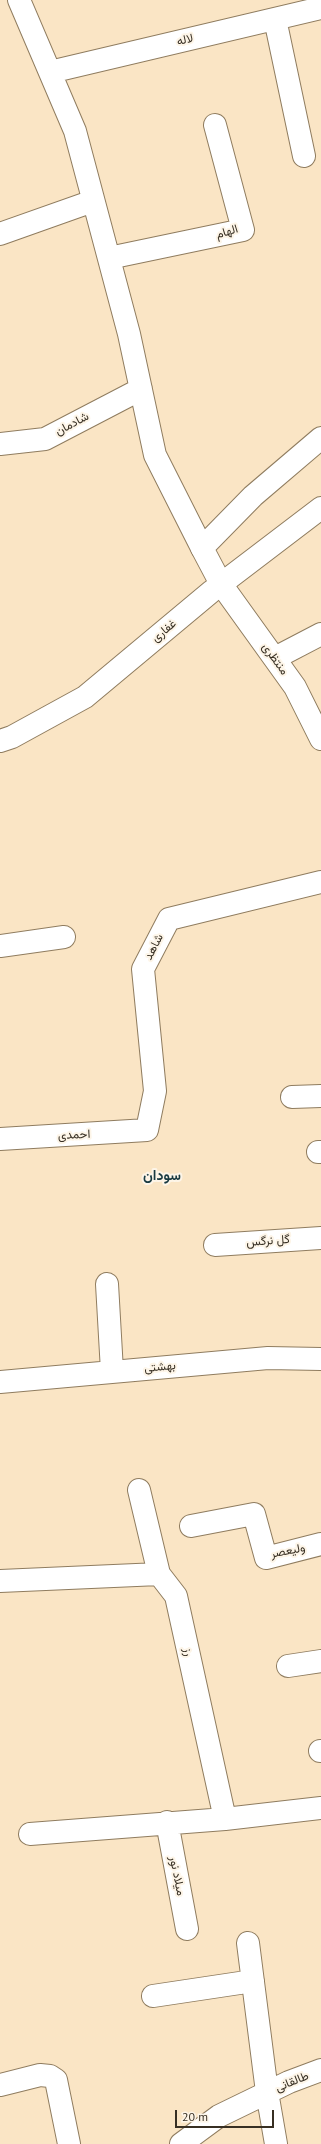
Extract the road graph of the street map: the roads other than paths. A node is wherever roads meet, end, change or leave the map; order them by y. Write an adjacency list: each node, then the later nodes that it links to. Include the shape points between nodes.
1 (19, 0): 4 (street, منتظری)
2 (321, 8): 3 (street, لاله)
3 (275, 19): 4 (street, لاله); 6 (street)
4 (50, 72): 7 (street, منتظری, via 74,131)
5 (215, 125): 9 (street, الهام, via 243,230)
6 (304, 156)
7 (94, 201): 8 (street); 9 (street, منتظری)
8 (0, 234)
9 (109, 258): 10 (street, منتظری)
10 (141, 389): 12 (street, شادمان, via 44,439); 14 (street, منتظری, via 155,455)
11 (321, 438): 14 (street, via 253,496)
12 (0, 444)
13 (321, 508): 15 (street, غفاری)
14 (202, 548): 15 (street, منتظری)
15 (221, 584): 17 (street, منتظری); 19 (street, غفاری, via 85,697)
16 (321, 634): 17 (street)
17 (275, 658): 18 (street, منتظری, via 295,687)
18 (321, 739)
19 (0, 741)
20 (321, 882): 25 (street, شاهد, via 169,919 143,968 155,1091)
21 (64, 937): 22 (street)
22 (0, 946)
23 (321, 1096): 24 (street)
24 (292, 1097)
25 (147, 1130): 26 (street, احمدی)
26 (0, 1139)
27 (321, 1238): 28 (street, گل نرگس)
28 (215, 1245)
29 (107, 1284): 31 (street)
30 (321, 1359): 31 (street, بهشتی, via 268,1358)
31 (112, 1371): 32 (street, بهشتی)
32 (0, 1382)
33 (139, 1490): 36 (street, رز)
34 (191, 1526): 35 (street, ولیعصر, via 254,1514 266,1558)
35 (321, 1544)
36 (159, 1574): 37 (street); 41 (street, رز, via 176,1596)
37 (0, 1581)
38 (321, 1661): 39 (street)
39 (288, 1666)
40 (321, 1808): 41 (street)
41 (225, 1819): 42 (street)
42 (167, 1822): 43 (street); 44 (street, میلاد نور)
43 (30, 1834)
44 (187, 1929)
45 (248, 1943): 46 (street)
46 (253, 1981): 47 (street); 50 (street)
47 (153, 1996)
48 (321, 2070): 50 (street, طالقانی)
49 (0, 2085): 51 (street, via 40,2075 50,2076 56,2080)
50 (267, 2092): 52 (street, طالقانی, via 219,2116); 53 (street)
51 (70, 2144)
52 (181, 2144)
53 (276, 2144)

